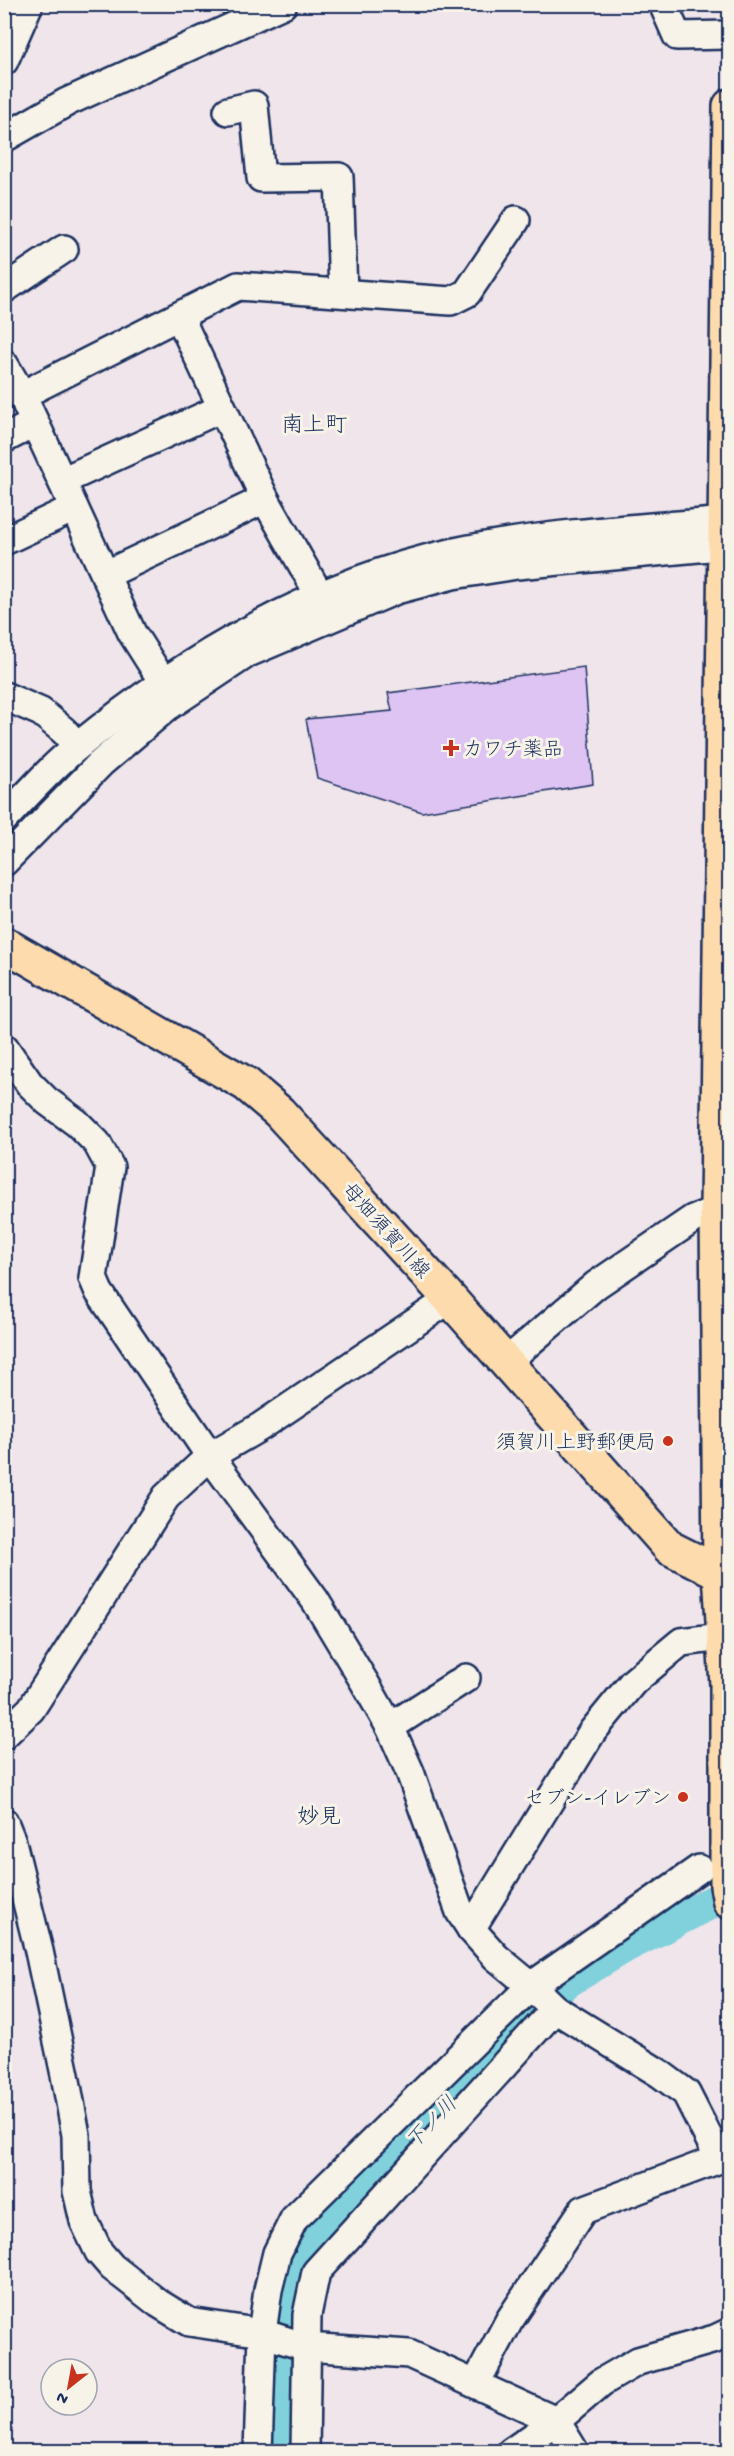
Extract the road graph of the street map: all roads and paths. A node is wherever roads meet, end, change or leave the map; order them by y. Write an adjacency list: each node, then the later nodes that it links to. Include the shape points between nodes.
1 (29, 4): 6 (street)
2 (283, 4): 4 (street)
3 (663, 4): 5 (street, via 677,36)
4 (238, 13): 9 (street)
5 (729, 35)
6 (4, 61)
7 (729, 106): 23 (main road)
8 (228, 111): 13 (street, via 254,105 261,178 339,177)
9 (8, 129)
10 (516, 220): 13 (street, via 467,293 451,301)
11 (64, 249): 12 (street)
12 (4, 289)
13 (342, 293): 14 (street, via 238,286)
14 (179, 316): 16 (street); 17 (street)
15 (4, 364): 16 (street)
16 (22, 395): 18 (street)
17 (222, 408): 20 (street); 21 (street)
18 (35, 423): 19 (street); 20 (street)
19 (4, 439)
20 (62, 481): 22 (street)
21 (265, 499): 25 (street); 26 (street)
22 (74, 508): 24 (street); 25 (street)
23 (728, 533): 26 (street, via 556,535 454,552); 31 (street, via 453,575 396,590 248,653 159,714 101,763); 35 (main road)
24 (4, 541)
25 (105, 575): 27 (street, via 132,633)
26 (320, 596): 27 (street, via 245,631)
27 (163, 682): 29 (street)
28 (4, 696): 29 (street, via 41,712)
29 (77, 747): 30 (street)
30 (4, 819)
31 (28, 836): 32 (street); 33 (street)
32 (4, 853)
33 (4, 862)
34 (4, 944): 38 (main road, 母畑須賀川線, via 246,1084 279,1112)
35 (724, 1023): 37 (main road)
36 (4, 1047): 41 (street, via 29,1083 97,1143 110,1167 93,1278)
37 (717, 1210): 39 (street, via 693,1219 596,1285); 40 (main road)
38 (450, 1299): 39 (main road, 母畑須賀川線); 41 (street, via 260,1427)
39 (506, 1362): 42 (main road, 母畑須賀川線, via 670,1548)
40 (723, 1362): 42 (main road)
41 (210, 1456): 46 (street, via 315,1599); 47 (street, via 166,1497 31,1709)
42 (720, 1573): 43 (main road)
43 (722, 1637): 45 (main road); 51 (street, via 681,1642 633,1682 592,1732)
44 (466, 1678): 46 (street)
45 (728, 1688): 50 (main road)
46 (390, 1727): 51 (street, via 460,1912)
47 (4, 1735)
48 (4, 1822): 56 (street, via 39,1951 63,2064 76,2135 77,2191 91,2239 111,2267 189,2322)
49 (699, 1869): 52 (street)
50 (729, 1891)
51 (471, 1929): 52 (street, via 496,1957)
52 (531, 1986): 53 (street); 56 (street, via 294,2219 277,2253)
53 (555, 2009): 54 (street, via 686,2093); 57 (street, via 316,2272 307,2315)
54 (724, 2156): 58 (street, via 584,2210 509,2321)
55 (729, 2332): 59 (street, via 638,2361 602,2382)
56 (262, 2333): 57 (street); 60 (street)
57 (306, 2347): 58 (street, via 409,2354); 61 (street)
58 (476, 2383): 59 (street)
59 (556, 2421): 62 (street); 63 (street)
60 (258, 2451)
61 (305, 2451)
62 (511, 2451)
63 (574, 2451)

